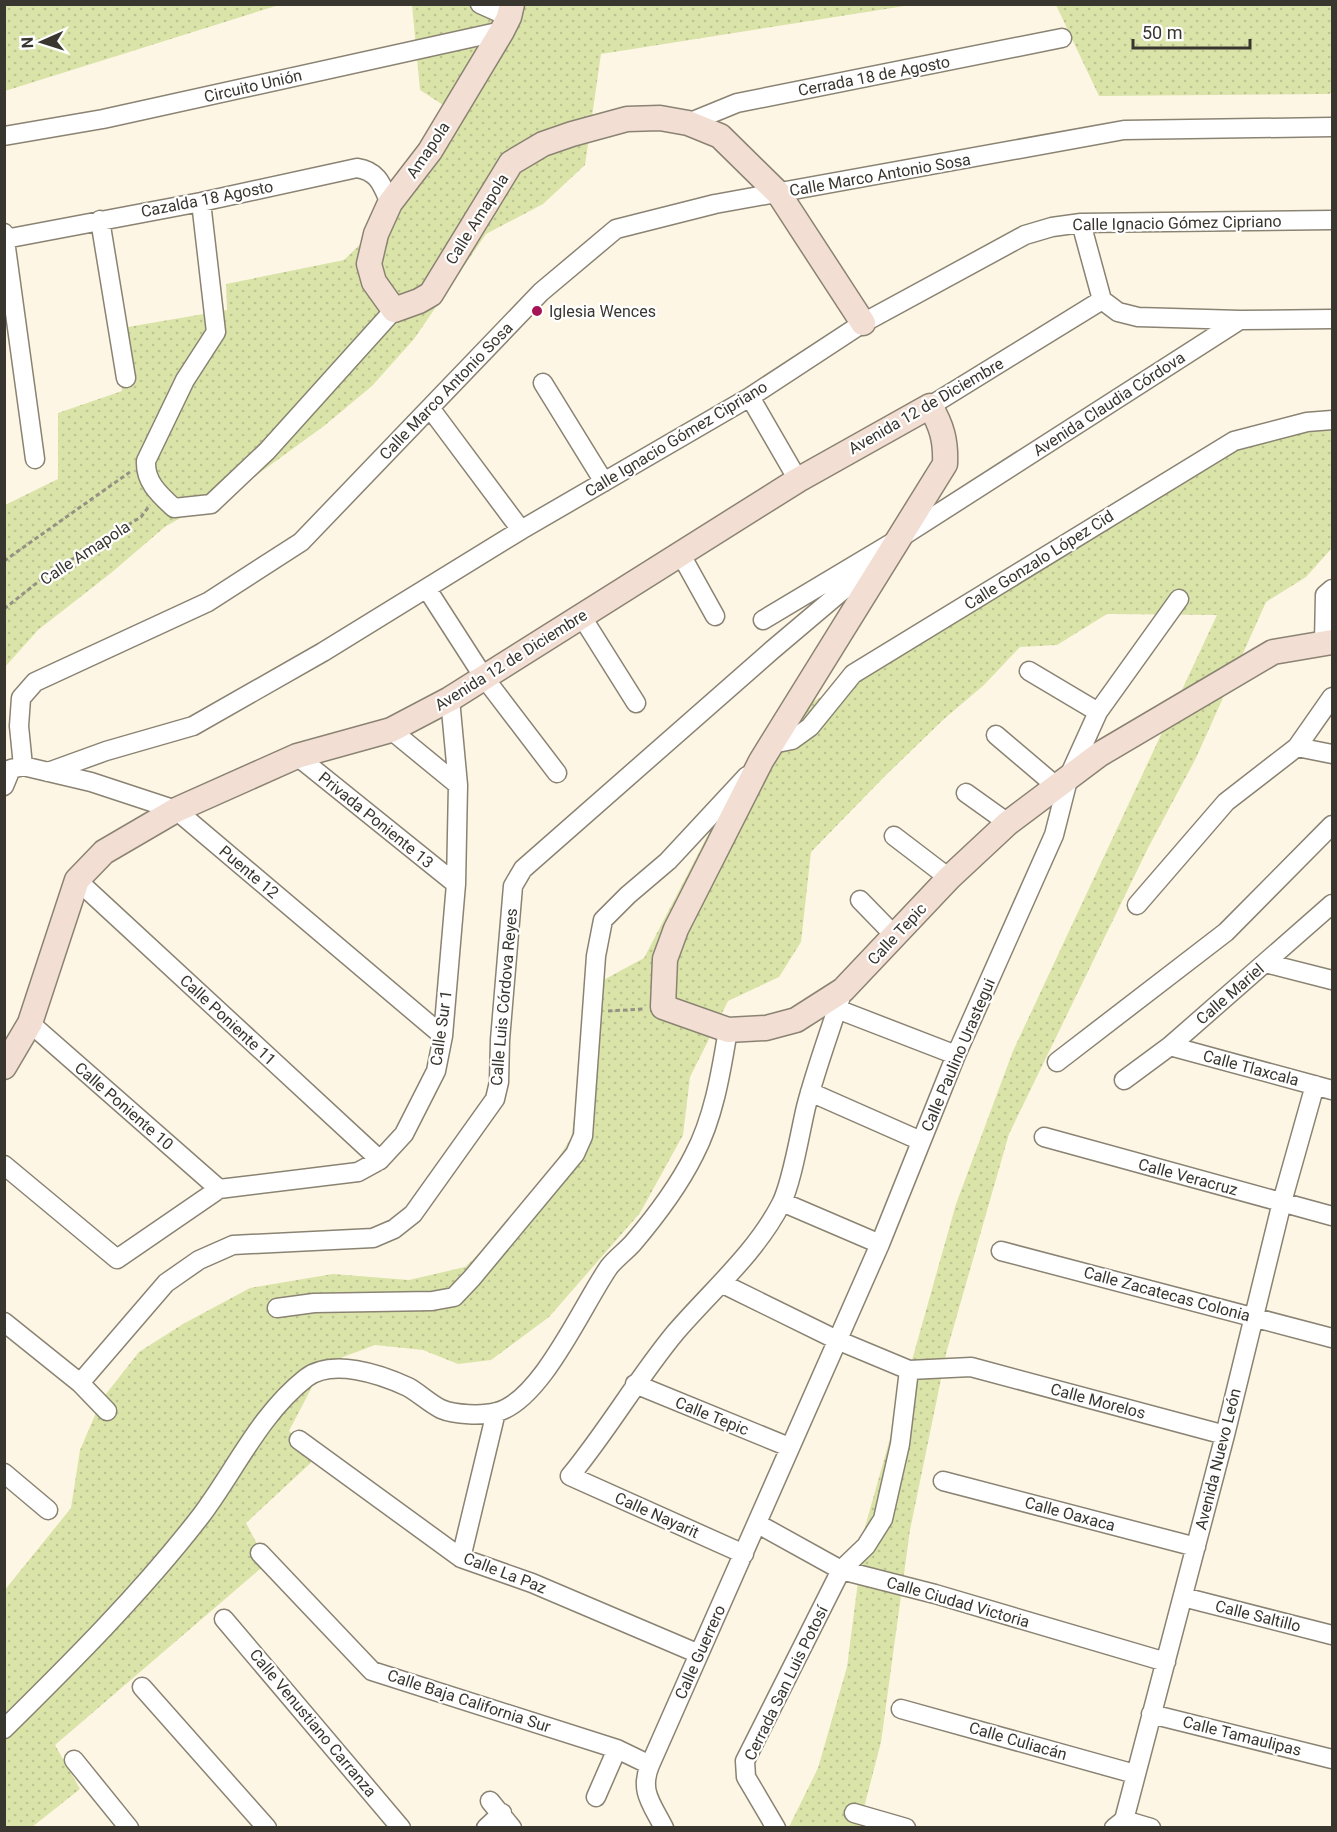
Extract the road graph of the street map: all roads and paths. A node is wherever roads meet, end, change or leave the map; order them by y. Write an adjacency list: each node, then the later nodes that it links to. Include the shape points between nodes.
1 (480, 4): 2 (street)
2 (508, 18): 6 (street, Circuito Unión, via 103,119); 9 (street, Amapola, via 430,151)
3 (1062, 38): 4 (street, Cerrada 18 de Agosto, via 737,103)
4 (688, 123): 7 (street, Calle Amapola, via 720,136); 15 (street, Calle Amapola, via 660,118 627,119 543,144 511,163 430,294 419,301)
5 (1332, 127): 7 (street, Calle Marco Antonio Sosa, via 1124,130)
6 (4, 136)
7 (779, 194): 19 (street, Calle Amapola); 24 (street, Calle Marco Antonio Sosa, via 715,204 616,229 541,292)
8 (201, 202): 9 (street, Cazalda 18 Agosto, via 357,168 377,176); 10 (street, Cazalda 18 Agosto); 27 (street, via 216,332 185,380)
9 (390, 203): 15 (street, Amapola, via 376,234 369,264)
10 (100, 219): 13 (street, Cazalda 18 Agosto); 20 (street)
11 (1332, 220): 12 (street, Calle Ignacio Gómez Cipriano)
12 (1082, 223): 16 (street); 19 (street, Calle Ignacio Gómez Cipriano, via 1025,235)
13 (5, 236): 14 (street)
14 (6, 258): 26 (street)
15 (385, 297): 30 (street, Calle Amapola, via 267,451 212,504 174,508)
16 (1102, 300): 18 (street, via 1118,312 1138,317); 23 (street, Avenida 12 de Diciembre)
17 (1332, 319): 18 (street)
18 (1240, 320): 32 (street, Avenida Claudia Córdova)
19 (863, 323): 22 (street, Calle Ignacio Gómez Cipriano)
20 (126, 378)
21 (543, 383): 29 (street)
22 (750, 398): 28 (street); 29 (street, Calle Ignacio Gómez Cipriano)
23 (930, 406): 28 (street, Avenida 12 de Diciembre); 32 (street, via 940,422 945,464)
24 (430, 408): 31 (street); 56 (street, Calle Marco Antonio Sosa, via 301,542 208,602 35,682 21,698)
25 (1332, 420): 53 (street, Calle Gonzalo López Cid, via 1307,422 1234,441 853,674 810,727)
26 (35, 459)
27 (146, 461): 30 (street, via 146,471); 35 (path)
28 (798, 480): 33 (street, Avenida 12 de Diciembre)
29 (604, 482): 31 (street, Calle Ignacio Gómez Cipriano)
30 (157, 493): 39 (path, Calle Amapola, via 141,517 48,574)
31 (521, 530): 37 (street, Calle Ignacio Gómez Cipriano)
32 (900, 538): 34 (street)
33 (680, 553): 40 (street); 41 (street, Avenida 12 de Diciembre)
34 (879, 556): 42 (street); 53 (street); 106 (street, Calle Luis Córdova Reyes, via 523,869 513,886 495,1099 413,1214 374,1238 233,1245 199,1260 166,1283)
35 (4, 561)
36 (1332, 589): 43 (street, via 1325,595)
37 (428, 590): 45 (street); 57 (street, Calle Ignacio Gómez Cipriano, via 193,726)
38 (1179, 598): 49 (street, Calle Paulino Urastegui)
39 (4, 609)
40 (715, 616)
41 (582, 617): 45 (street, Avenida 12 de Diciembre); 48 (street)
42 (763, 620)
43 (1328, 642): 59 (street, Calle Tepic, via 1273,652 1100,754)
44 (1029, 670): 49 (street)
45 (483, 676): 47 (street, Avenida 12 de Diciembre); 58 (street)
46 (1332, 697): 52 (street)
47 (450, 699): 50 (street, Avenida 12 de Diciembre); 60 (street, Calle Sur 1)
48 (636, 703)
49 (1098, 712): 59 (street, Calle Paulino Urastegui)
50 (391, 730): 55 (street, Avenida 12 de Diciembre); 60 (street)
51 (996, 735): 59 (street)
52 (1297, 747): 54 (street); 72 (street, via 1226,802)
53 (767, 752): 77 (street, via 664,958); 78 (street, Calle Gonzalo López Cid, via 668,861 603,920)
54 (1332, 754)
55 (297, 756): 63 (street, Avenida 12 de Diciembre); 69 (street, Privada Poniente 13)
56 (23, 766): 57 (street, Puente 12); 61 (street, via 11,770)
57 (48, 772): 63 (street, Puente 12)
58 (557, 773)
59 (1063, 781): 64 (street, Calle Tepic); 83 (street, Calle Paulino Urastegui, via 1054,835)
60 (458, 785): 69 (street, Calle Sur 1)
61 (4, 786)
62 (966, 793): 64 (street)
63 (176, 810): 68 (street, Avenida 12 de Diciembre, via 104,852); 81 (street, Puente 12)
64 (1008, 823): 67 (street, Calle Tepic)
65 (1332, 825): 84 (street, via 1226,932)
66 (894, 836): 67 (street)
67 (949, 878): 73 (street, Calle Tepic)
68 (77, 880): 79 (street, Avenida 12 de Diciembre); 91 (street, Calle Poniente 11)
69 (456, 884): 81 (street, Calle Sur 1)
70 (860, 900): 73 (street)
71 (1332, 904): 74 (street, Calle Mariel)
72 (1137, 905)
73 (895, 936): 76 (street, Calle Tepic)
74 (1265, 963): 75 (street); 82 (street, Calle Mariel)
75 (1332, 980)
76 (840, 1000): 80 (street, via 796,1020 766,1028); 83 (street); 88 (street, Calle Tepic)
77 (669, 1010): 78 (path); 80 (street)
78 (591, 1012): 100 (street, via 588,1103 583,1136 575,1154 454,1297)
79 (30, 1023): 85 (street, Avenida 12 de Diciembre); 93 (street, Calle Poniente 10)
80 (721, 1028): 109 (street, via 710,1113 695,1153 670,1196 632,1245 610,1266 549,1364 516,1403)
81 (443, 1036): 91 (street, Calle Sur 1, via 436,1071 404,1134)
82 (1170, 1046): 86 (street, Calle Mariel); 87 (street, Calle Tlaxcala)
83 (956, 1055): 90 (street, Calle Paulino Urastegui)
84 (1057, 1062)
85 (5, 1063)
86 (1124, 1080)
87 (1324, 1088): 95 (street, Avenida Nuevo León)
88 (810, 1092): 90 (street); 94 (street, Calle Tepic)
89 (1044, 1137): 95 (street, Calle Veracruz)
90 (921, 1141): 97 (street, Calle Paulino Urastegui)
91 (380, 1160): 93 (street, Calle Sur 1, via 358,1172)
92 (4, 1165): 93 (street, Calle Sur 1, via 117,1259)
93 (219, 1188)
94 (782, 1202): 97 (street); 99 (street, Calle Tepic)
95 (1282, 1202): 96 (street, Calle Veracruz); 101 (street, Avenida Nuevo León)
96 (1332, 1216)
97 (880, 1244): 104 (street, Calle Paulino Urastegui)
98 (1001, 1251): 101 (street, Calle Zacatecas Colonia)
99 (723, 1284): 104 (street); 107 (street, Calle Tepic, via 676,1332)
100 (277, 1308)
101 (1252, 1317): 103 (street, Calle Zacatecas Colonia); 110 (street, Avenida Nuevo León)
102 (4, 1322): 106 (street)
103 (1332, 1338)
104 (837, 1340): 105 (street); 112 (street, Calle Paulino Urastegui)
105 (909, 1370): 110 (street, Calle Morelos, via 971,1367); 122 (street, Cerrada San Luis Potosí, via 900,1444 883,1519 866,1546)
106 (80, 1383): 108 (street)
107 (635, 1384): 112 (street, Calle Tepic); 114 (street, Calle Tepic, via 601,1440)
108 (107, 1411)
109 (496, 1412): 121 (street); 131 (street, via 442,1410 408,1388 366,1373 328,1368 307,1377 267,1416 200,1516 104,1630)
110 (1225, 1436): 118 (street, Avenida Nuevo León)
111 (299, 1440): 121 (street, Calle La Paz)
112 (789, 1447): 117 (street, Calle Paulino Urastegui)
113 (4, 1473): 116 (street)
114 (570, 1476): 120 (street, Calle Nayarit)
115 (943, 1481): 118 (street, Calle Oaxaca)
116 (48, 1510)
117 (758, 1524): 120 (street, Calle Guerrero); 122 (street, Calle Ciudad Victoria)
118 (1196, 1547): 123 (street, Avenida Nuevo León)
119 (261, 1553): 132 (street, Calle Baja California Sur, via 372,1671)
120 (744, 1554): 126 (street, Calle Guerrero)
121 (461, 1558): 126 (street, Calle La Paz, via 532,1583)
122 (841, 1570): 127 (street, Calle Ciudad Victoria); 146 (street, Cerrada San Luis Potosí, via 745,1761 746,1777)
123 (1183, 1597): 125 (street, Calle Saltillo); 127 (street, Avenida Nuevo León)
124 (224, 1619): 141 (street, Calle Venustiano Carranza)
125 (1332, 1635)
126 (699, 1654): 135 (street, Calle Guerrero)
127 (1166, 1662): 130 (street, Avenida Nuevo León)
128 (142, 1687): 143 (street)
129 (901, 1709): 136 (street, Calle Culiacán)
130 (1151, 1714): 133 (street, Calle Tamaulipas); 136 (street, Avenida Nuevo León)
131 (4, 1729)
132 (617, 1749): 135 (street, Calle Baja California Sur); 137 (street)
133 (1332, 1759)
134 (74, 1760): 142 (street)
135 (646, 1773): 145 (street, via 646,1793)
136 (1135, 1774): 140 (street, Avenida Nuevo León)
137 (596, 1797)
138 (854, 1813): 147 (street)
139 (501, 1814): 144 (street)
140 (1119, 1824): 148 (street)
141 (394, 1825)
142 (129, 1827)
143 (267, 1827)
144 (486, 1827)
145 (664, 1827)
146 (776, 1827)
147 (906, 1827)
148 (1151, 1827)

